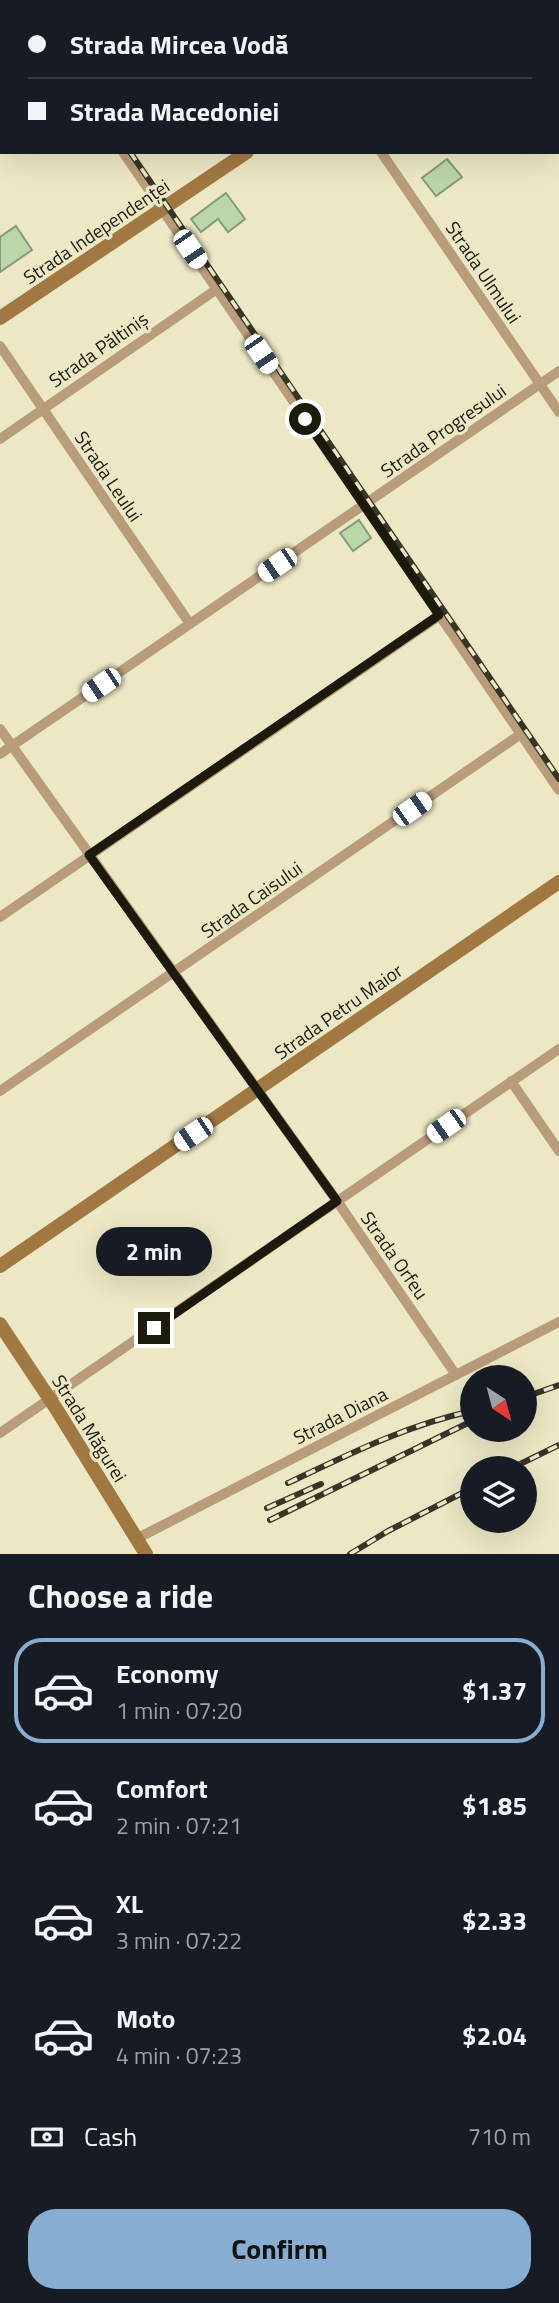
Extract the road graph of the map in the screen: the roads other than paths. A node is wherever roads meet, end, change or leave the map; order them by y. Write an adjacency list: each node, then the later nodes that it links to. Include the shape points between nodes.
1 (124, 154): 4 (street)
2 (244, 154): 4 (street, Strada Independenței)
3 (382, 154): 9 (street, Strada Ulmului)
4 (163, 209): 5 (street); 6 (street, Strada Independenței)
5 (217, 289): 10 (street, Strada Păltiniș); 13 (street)
6 (0, 318)
7 (0, 346): 10 (street, Strada Leului)
8 (559, 371): 9 (street, Strada Progresului)
9 (540, 384): 11 (street, Strada Ulmului); 13 (street, Strada Progresului)
10 (43, 409): 12 (street, Strada Păltiniș); 15 (street, Strada Leului)
11 (559, 412)
12 (0, 439)
13 (364, 506): 14 (street); 15 (street, Strada Progresului)
14 (439, 615): 17 (street); 21 (street)
15 (190, 624): 18 (street, Strada Progresului)
16 (0, 729): 18 (street, Strada Orfeu)
17 (522, 734): 20 (street); 24 (street, Strada Caisului)
18 (12, 746): 19 (street, Strada Progresului); 21 (street, Strada Orfeu)
19 (0, 754)
20 (559, 790)
21 (89, 855): 23 (street); 24 (street, Strada Orfeu)
22 (559, 882): 27 (street, Strada Petru Maior)
23 (0, 917)
24 (173, 974): 27 (street, Strada Orfeu); 28 (street, Strada Caisului)
25 (559, 1049): 26 (street)
26 (512, 1081): 29 (street); 30 (street)
27 (258, 1090): 30 (street, Strada Orfeu); 31 (street, Strada Petru Maior)
28 (0, 1091)
29 (559, 1151)
30 (337, 1201): 34 (street, Strada Orfeu); 35 (street)
31 (0, 1266)
32 (559, 1322): 34 (street, Strada Diana)
33 (0, 1324): 35 (street, Strada Măgurei)
34 (456, 1374): 37 (street, Strada Diana)
35 (50, 1399): 36 (street); 37 (street, Strada Măgurei)
36 (0, 1433)
37 (136, 1539): 38 (street, Strada Măgurei)
38 (146, 1554)

